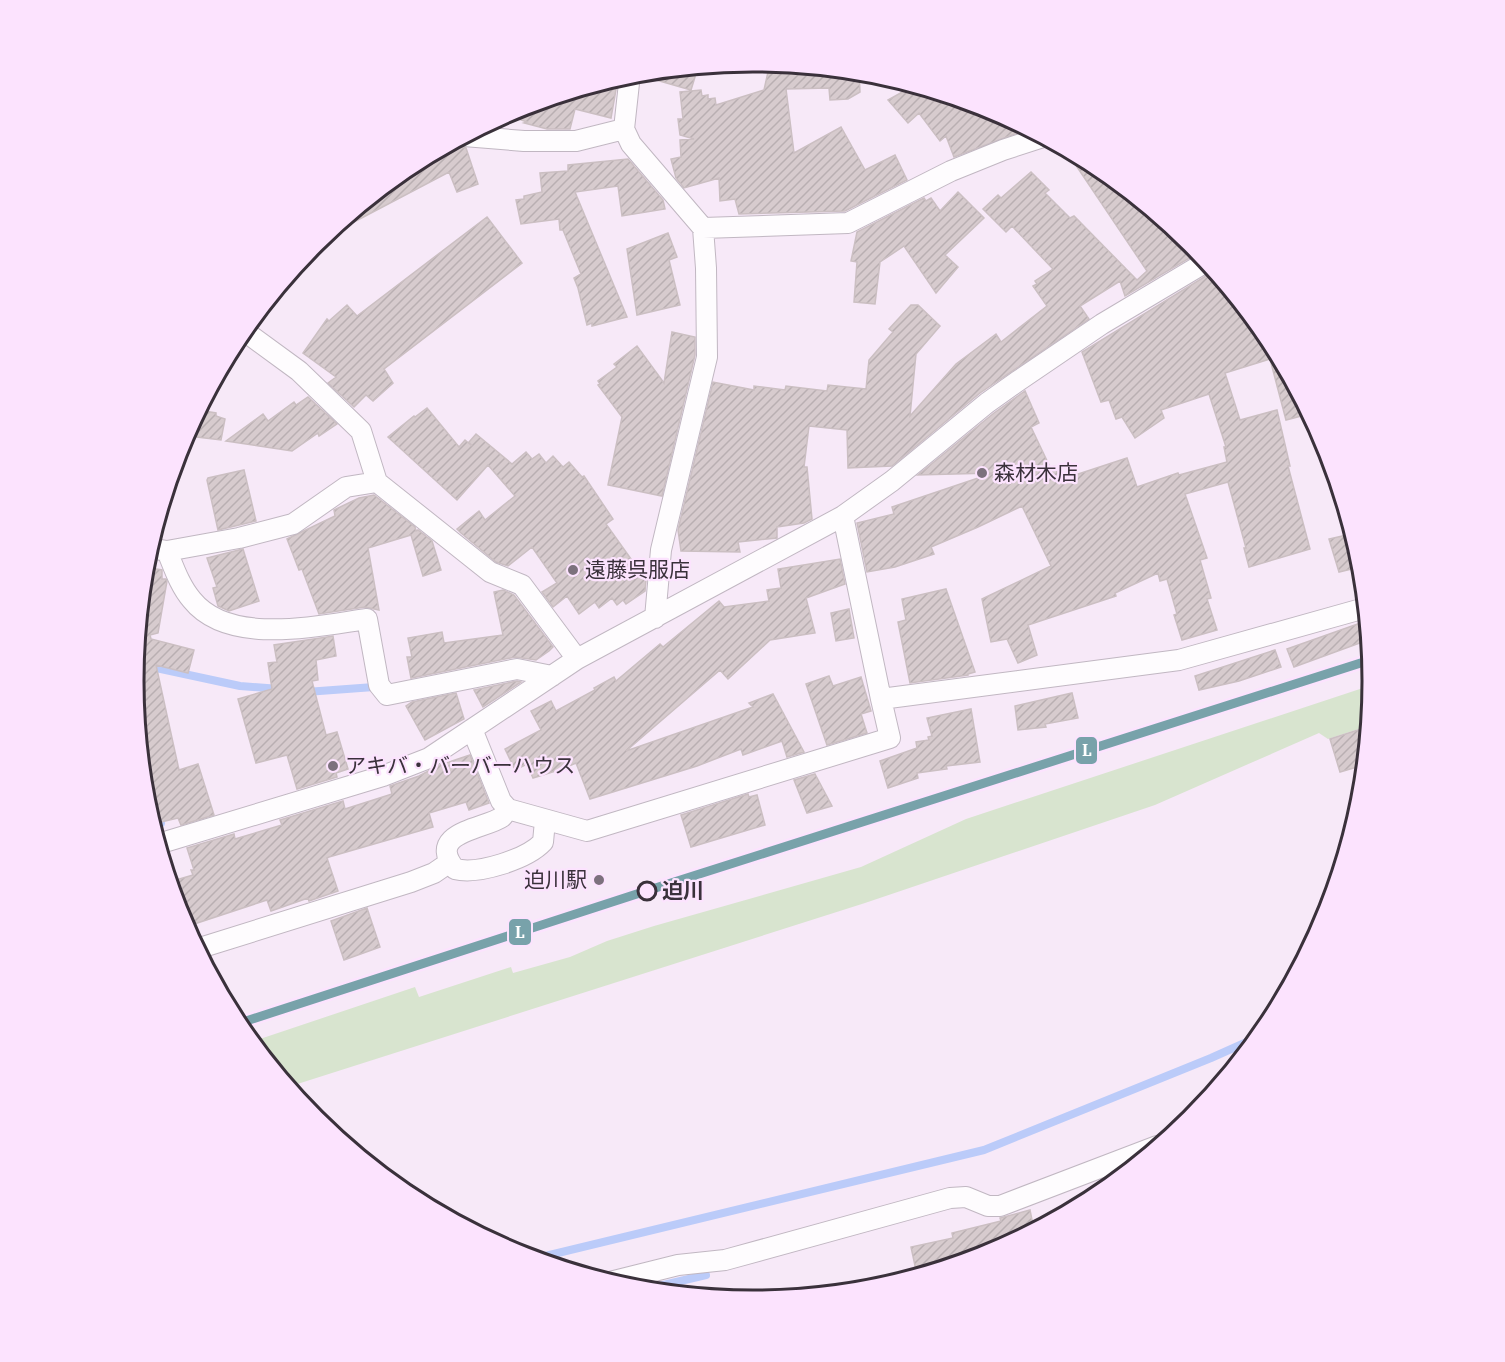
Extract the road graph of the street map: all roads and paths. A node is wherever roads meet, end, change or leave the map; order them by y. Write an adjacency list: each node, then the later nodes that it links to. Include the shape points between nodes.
1 (629, 85): 2 (street)
2 (624, 129): 3 (street, via 576,141); 5 (street, via 631,144)
3 (479, 137)
4 (1032, 141): 5 (street, via 951,171 848,223)
5 (703, 228): 12 (street, via 707,357 661,550)
6 (1198, 267): 9 (street, via 1102,324 987,403)
7 (251, 336): 8 (street, via 299,370 361,431)
8 (377, 482): 10 (street, via 346,487 293,524 239,538); 13 (street, via 490,572 522,585)
9 (843, 516): 12 (street); 15 (street)
10 (158, 549): 14 (street, via 193,602 217,620 247,628 291,629 367,619 379,685 387,694 517,669)
11 (1357, 610): 15 (street, via 1179,660)
12 (655, 618): 13 (street)
13 (578, 659): 14 (street)
14 (552, 676): 16 (street)
15 (880, 699): 18 (street, via 890,738 587,831)
16 (472, 729): 17 (street, via 501,801); 19 (street, via 429,758 383,776)
17 (508, 809): 18 (street); 20 (street, via 503,816 453,838 448,845)
18 (545, 821): 20 (street, via 543,842 528,855 474,871 455,868)
19 (165, 842)
20 (450, 862): 21 (street, via 411,882)
21 (204, 947)
22 (1135, 1154): 23 (street, via 1000,1206 988,1206 966,1197 950,1198 725,1260 678,1265)
23 (630, 1277)

